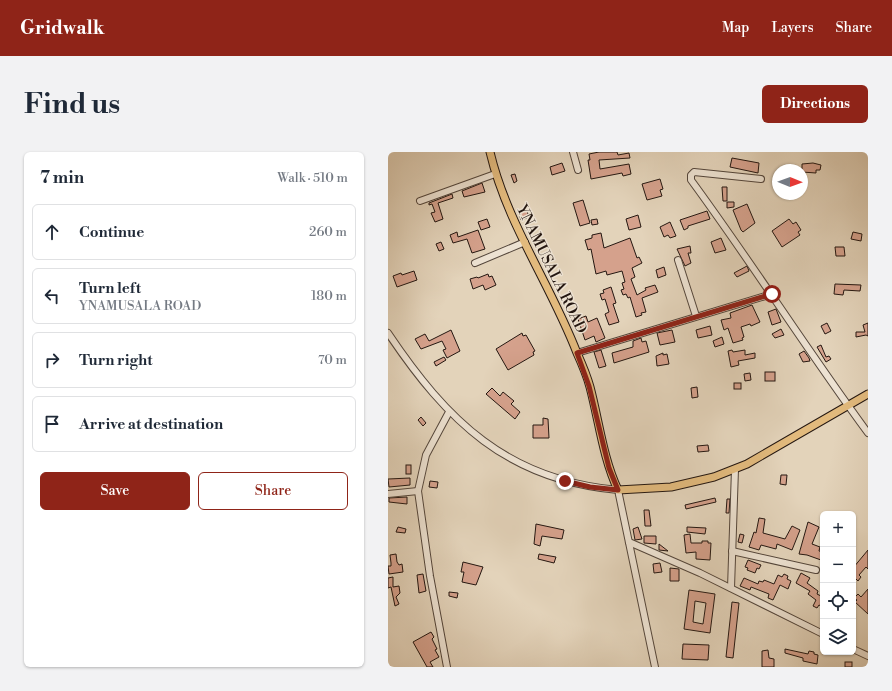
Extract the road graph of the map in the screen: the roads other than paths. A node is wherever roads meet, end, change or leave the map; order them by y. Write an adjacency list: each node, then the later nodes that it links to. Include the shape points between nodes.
1 (490, 152): 4 (main road, YNAMUSALA ROAD)
2 (574, 152): 3 (street)
3 (578, 170)
4 (495, 174): 6 (street); 7 (main road, YNAMUSALA ROAD, via 506,205)
5 (761, 179): 10 (street, via 694,172 691,176 691,180)
6 (420, 201)
7 (525, 242): 9 (street); 13 (main road, YNAMUSALA ROAD)
8 (678, 260): 11 (street)
9 (475, 263)
10 (772, 294): 11 (street); 15 (street)
11 (696, 316): 13 (street)
12 (388, 333): 16 (street, via 426,386)
13 (577, 353): 19 (main road, YNAMUSALA ROAD, via 589,386 609,468)
14 (868, 394): 15 (main road)
15 (848, 406): 17 (street); 18 (main road)
16 (449, 412): 19 (street, via 477,436 533,470 590,487); 20 (street, via 426,455)
17 (868, 433)
18 (735, 469): 19 (main road, via 688,484); 23 (street)
19 (618, 490): 22 (street)
20 (418, 491): 21 (street); 29 (street)
21 (388, 494)
22 (629, 542): 25 (street); 30 (street)
23 (732, 552): 24 (street); 25 (street)
24 (816, 570)
25 (731, 588): 26 (street)
26 (820, 632)
27 (856, 650): 28 (street)
28 (868, 656)
29 (447, 667)
30 (655, 667)

